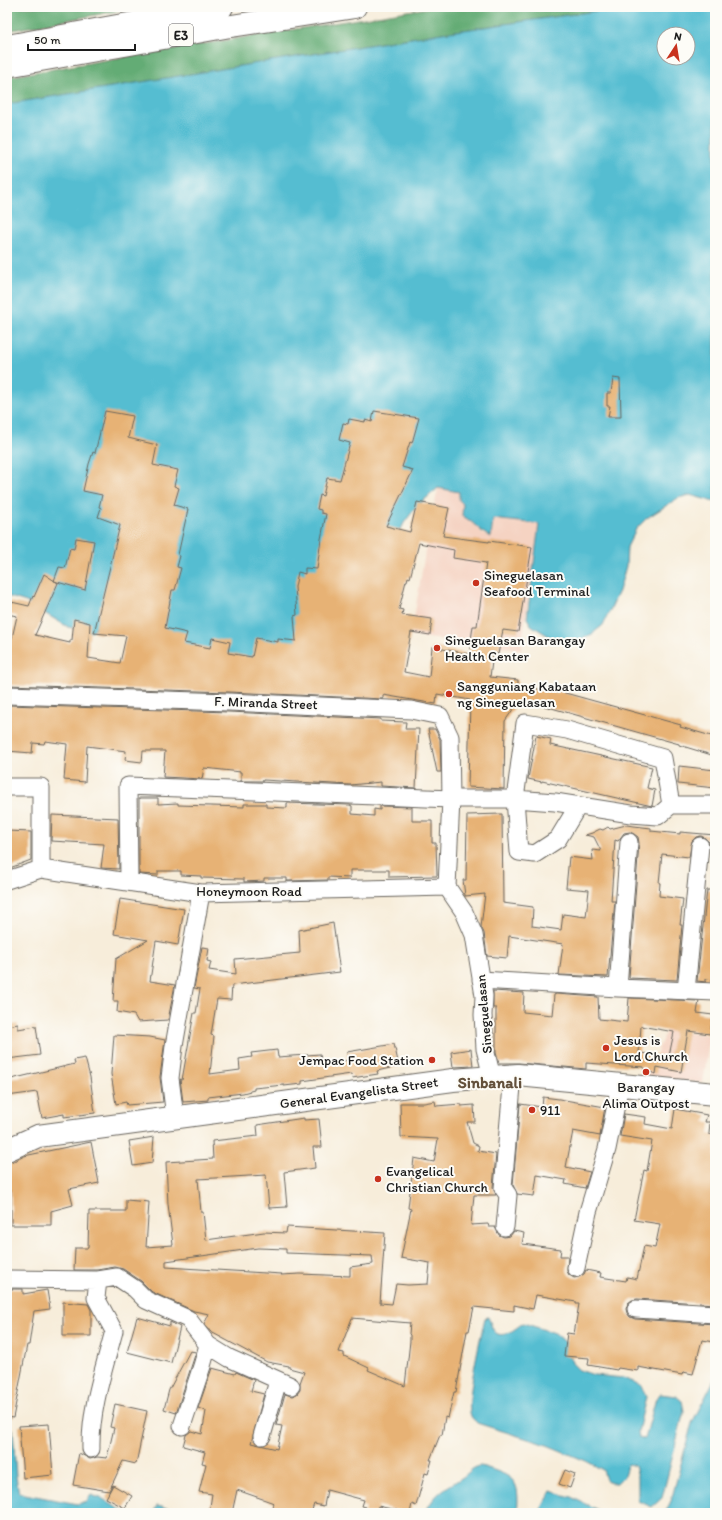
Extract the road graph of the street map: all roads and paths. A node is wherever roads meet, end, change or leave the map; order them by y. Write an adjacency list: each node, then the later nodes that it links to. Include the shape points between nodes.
1 (222, 7): 3 (main road, E3)
2 (355, 7): 4 (main road, E3, via 225,27)
3 (7, 46)
4 (7, 66)
5 (7, 695): 7 (street, F. Miranda Street, via 411,710 440,716 450,737)
6 (7, 787): 14 (street, via 41,787)
7 (451, 799): 8 (street); 16 (street, via 128,786); 17 (street)
8 (515, 799): 9 (street, via 525,723 567,730 663,758); 11 (street); 11 (street, via 519,852 536,854 558,838)
9 (671, 805): 10 (street); 11 (street, via 658,816)
10 (715, 805)
11 (578, 806)
12 (629, 842): 20 (street)
13 (700, 846): 21 (street)
14 (41, 869): 15 (street, Honeymoon Road); 16 (street, Honeymoon Road)
15 (7, 880)
16 (129, 882): 18 (street, Honeymoon Road)
17 (447, 887): 18 (street, Honeymoon Road); 19 (street, Sineguelasan, via 464,912 474,935)
18 (201, 893): 26 (street, via 170,1078)
19 (481, 980): 20 (street); 23 (street, Sineguelasan, via 484,996 485,1049)
20 (618, 988): 21 (street)
21 (686, 991): 22 (street)
22 (715, 992)
23 (502, 1076): 24 (main road, General Evangelista Street); 26 (main road, General Evangelista Street, via 453,1080); 28 (street, Sineguelasan, via 503,1188 508,1195)
24 (620, 1085): 25 (main road, General Evangelista Street); 29 (street, via 607,1150 588,1212)
25 (715, 1094)
26 (175, 1117): 27 (main road, General Evangelista Street, via 38,1136)
27 (7, 1150)
28 (505, 1227)
29 (576, 1268)
30 (7, 1279): 31 (street)
31 (98, 1280): 34 (street, via 117,1277 146,1300 188,1319); 37 (street, via 96,1298 114,1331 96,1401)
32 (636, 1309): 33 (street)
33 (715, 1314)
34 (208, 1345): 35 (street); 36 (street, via 229,1358 285,1384)
35 (182, 1426)
36 (262, 1436)
37 (91, 1449)

